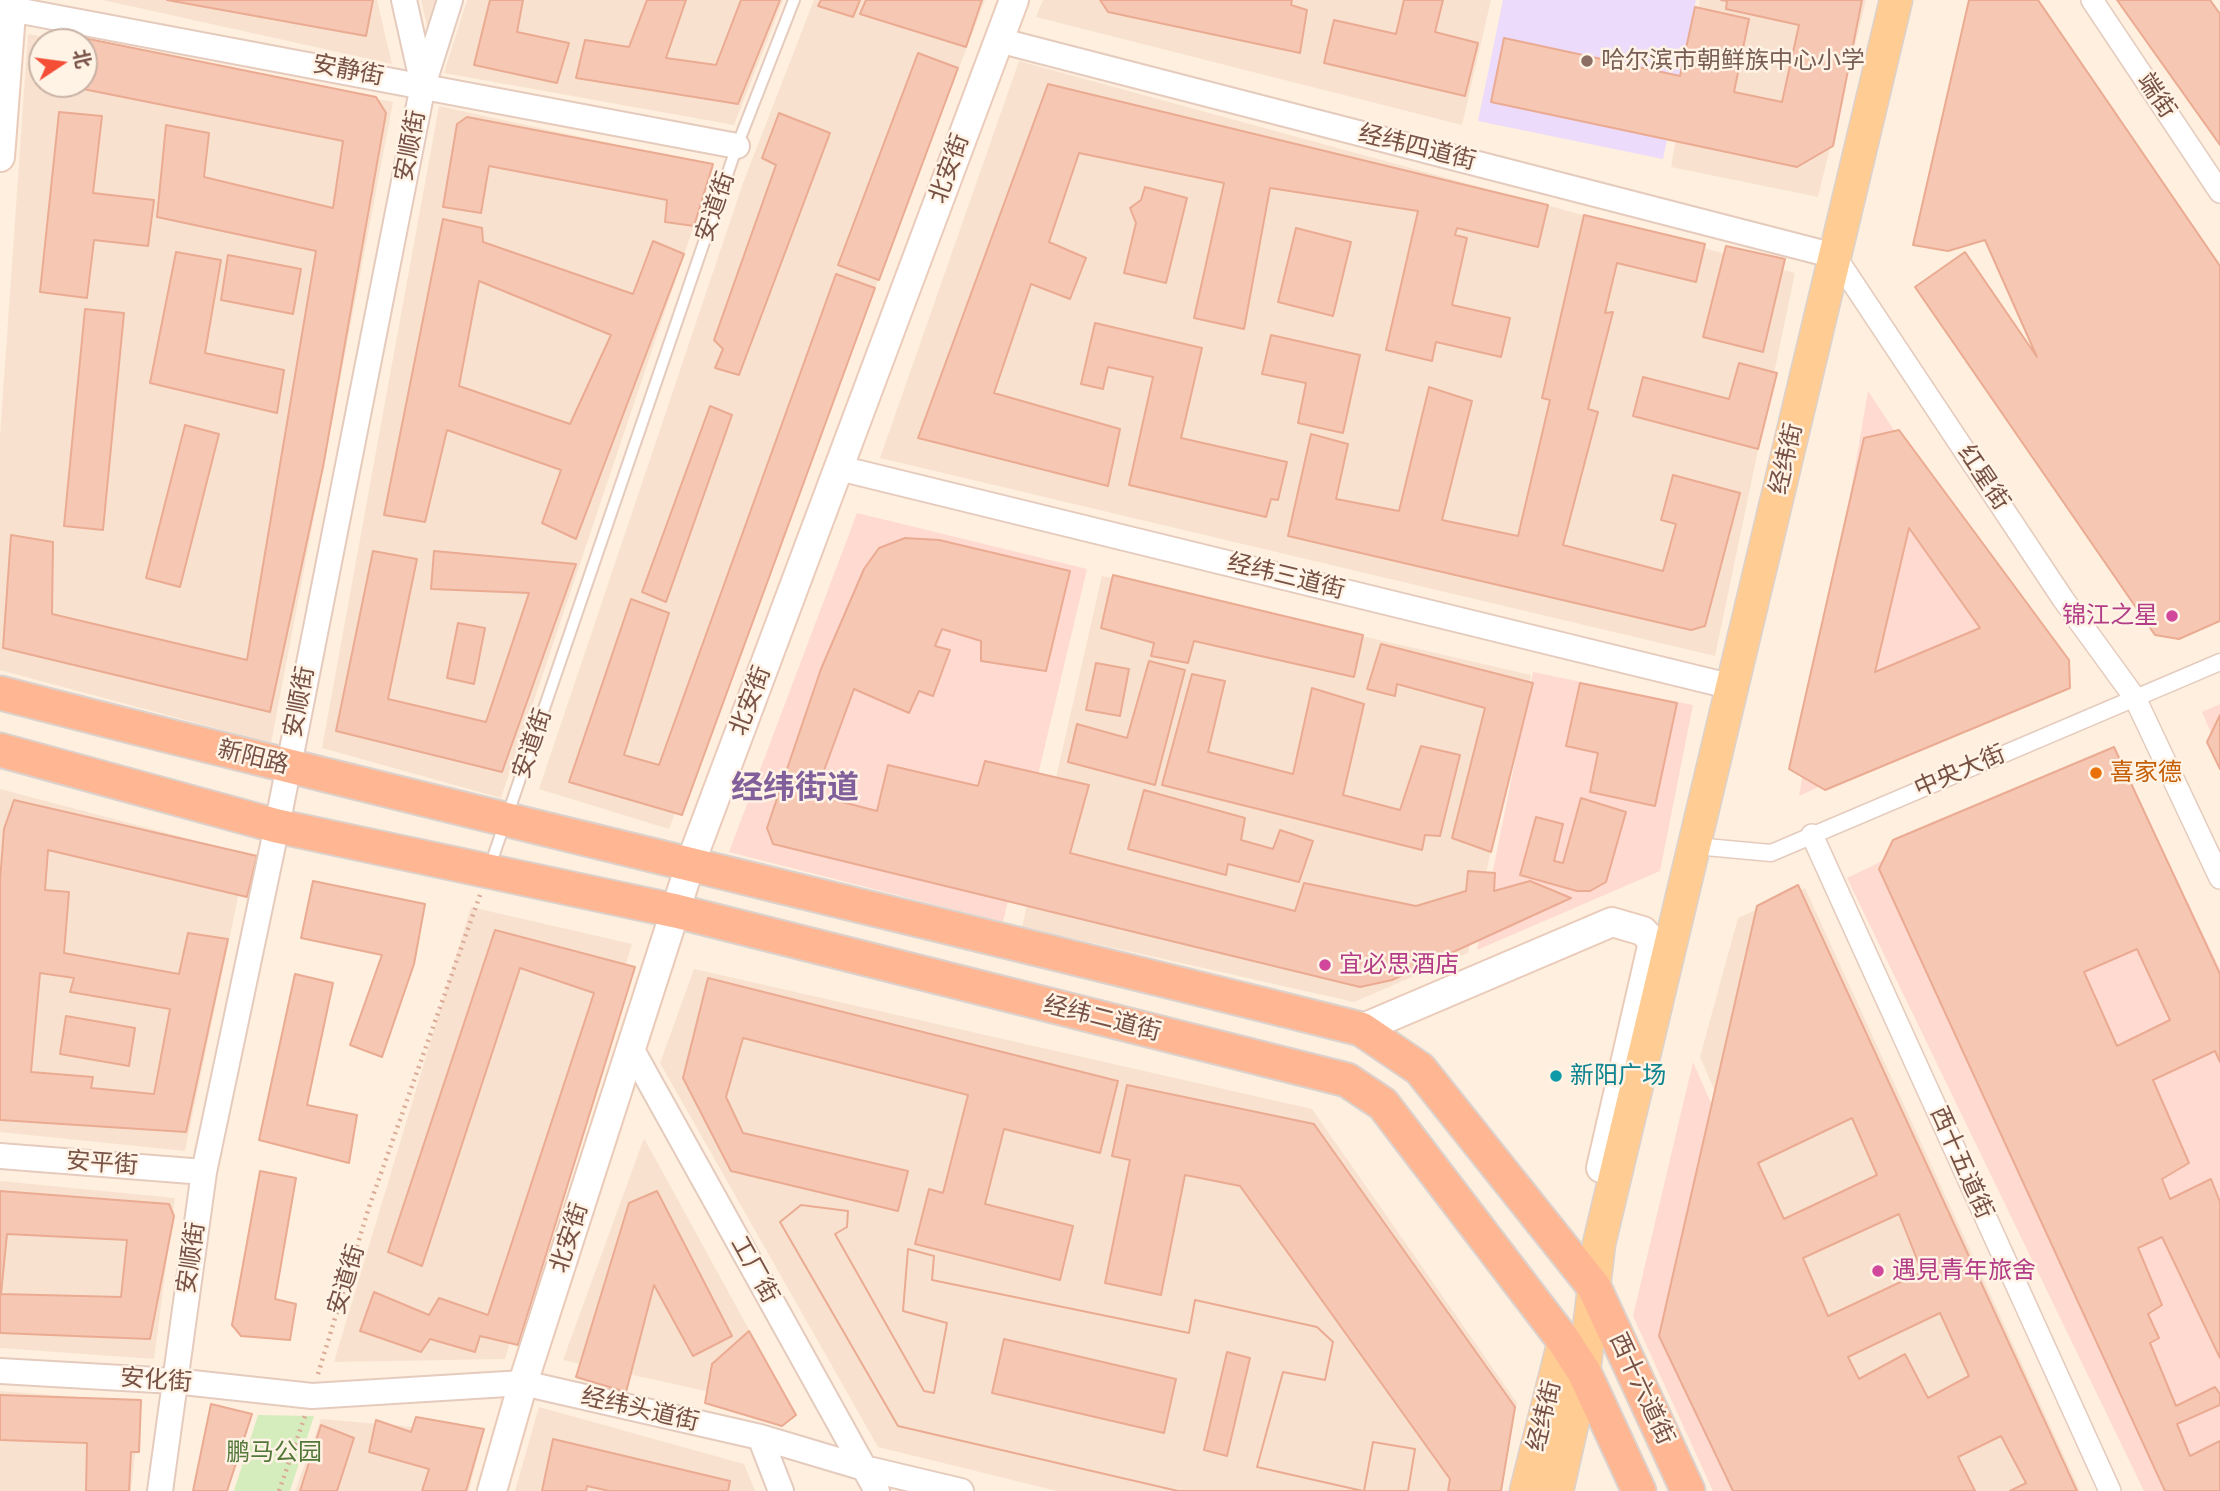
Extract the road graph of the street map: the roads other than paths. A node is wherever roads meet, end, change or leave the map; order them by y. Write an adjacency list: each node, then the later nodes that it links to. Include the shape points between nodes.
1 (404, 0): 9 (street)
2 (450, 0): 9 (street, 安顺街)
3 (794, 0): 10 (lane, 安道街)
4 (1014, 0): 8 (main road, 北安街)
5 (1896, 0): 13 (main road, 经纬街)
6 (2092, 0): 12 (street, 端街)
7 (8, 5): 9 (street, 安静街); 11 (main road)
8 (998, 40): 13 (street, 经纬四道街); 14 (main road, 北安街)
9 (424, 85): 10 (street, 安静街); 20 (street, 安顺街)
10 (737, 146): 21 (lane, 安道街)
11 (0, 157)
12 (2220, 192)
13 (1835, 256): 16 (main road, 经纬街); 18 (street, 红星街, via 2063,599)
14 (839, 468): 16 (street, 经纬三道街); 25 (main road, 北安街)
15 (2220, 662): 18 (street, 中央大街)
16 (1733, 687): 24 (main road, 经纬街)
17 (0, 693): 20 (highway, 新阳路)
18 (2135, 698): 23 (street, 中央大街); 27 (street, 红星街)
19 (0, 750): 22 (highway)
20 (287, 767): 21 (highway, 新阳路); 22 (street, 安顺街)
21 (508, 818): 25 (highway); 26 (lane, 安道街)
22 (277, 826): 26 (highway); 32 (street, 安顺街)
23 (1812, 835): 24 (street, 中央大街, via 1771,853); 52 (street, 西十五道街)
24 (1695, 846): 33 (main road, 经纬街)
25 (691, 863): 28 (main road, 北安街); 29 (highway)
26 (488, 871): 28 (highway, 经纬二道街)
27 (2220, 878)
28 (676, 911): 30 (main road, 北安街); 35 (highway, 经纬二道街, via 1347,1080 1383,1104)
29 (1361, 1030): 33 (main road, via 1612,922 1643,931 1653,942 1589,1220); 34 (highway, via 1420,1069)
30 (632, 1050): 39 (main road, 北安街); 42 (street, 工厂街)
31 (0, 1156): 32 (street, 安平街)
32 (204, 1172): 38 (street, 安顺街)
33 (1599, 1244): 34 (main road, 经纬街)
34 (1594, 1287): 37 (main road, 经纬街); 51 (highway, 西十六道街)
35 (1564, 1341): 37 (highway, 经纬二道街); 48 (main road, 经纬街)
36 (0, 1371): 38 (street, 安化街)
37 (1584, 1372): 49 (main road, 经纬街); 50 (highway, 西十六道街)
38 (174, 1381): 40 (street, 安化街); 43 (street, 安顺街)
39 (523, 1383): 40 (street, 经纬头道街); 41 (street, 经纬头道街); 44 (main road, 北安街)
40 (312, 1396)
41 (760, 1437): 42 (street, 经纬头道街); 45 (street)
42 (864, 1468): 46 (street, 工厂街); 47 (street, 经纬头道街)
43 (160, 1491)
44 (492, 1491)
45 (781, 1491)
46 (877, 1491)
47 (961, 1491)
48 (1526, 1491)
49 (1557, 1491)
50 (1639, 1491)
51 (1688, 1491)
52 (2110, 1491)

